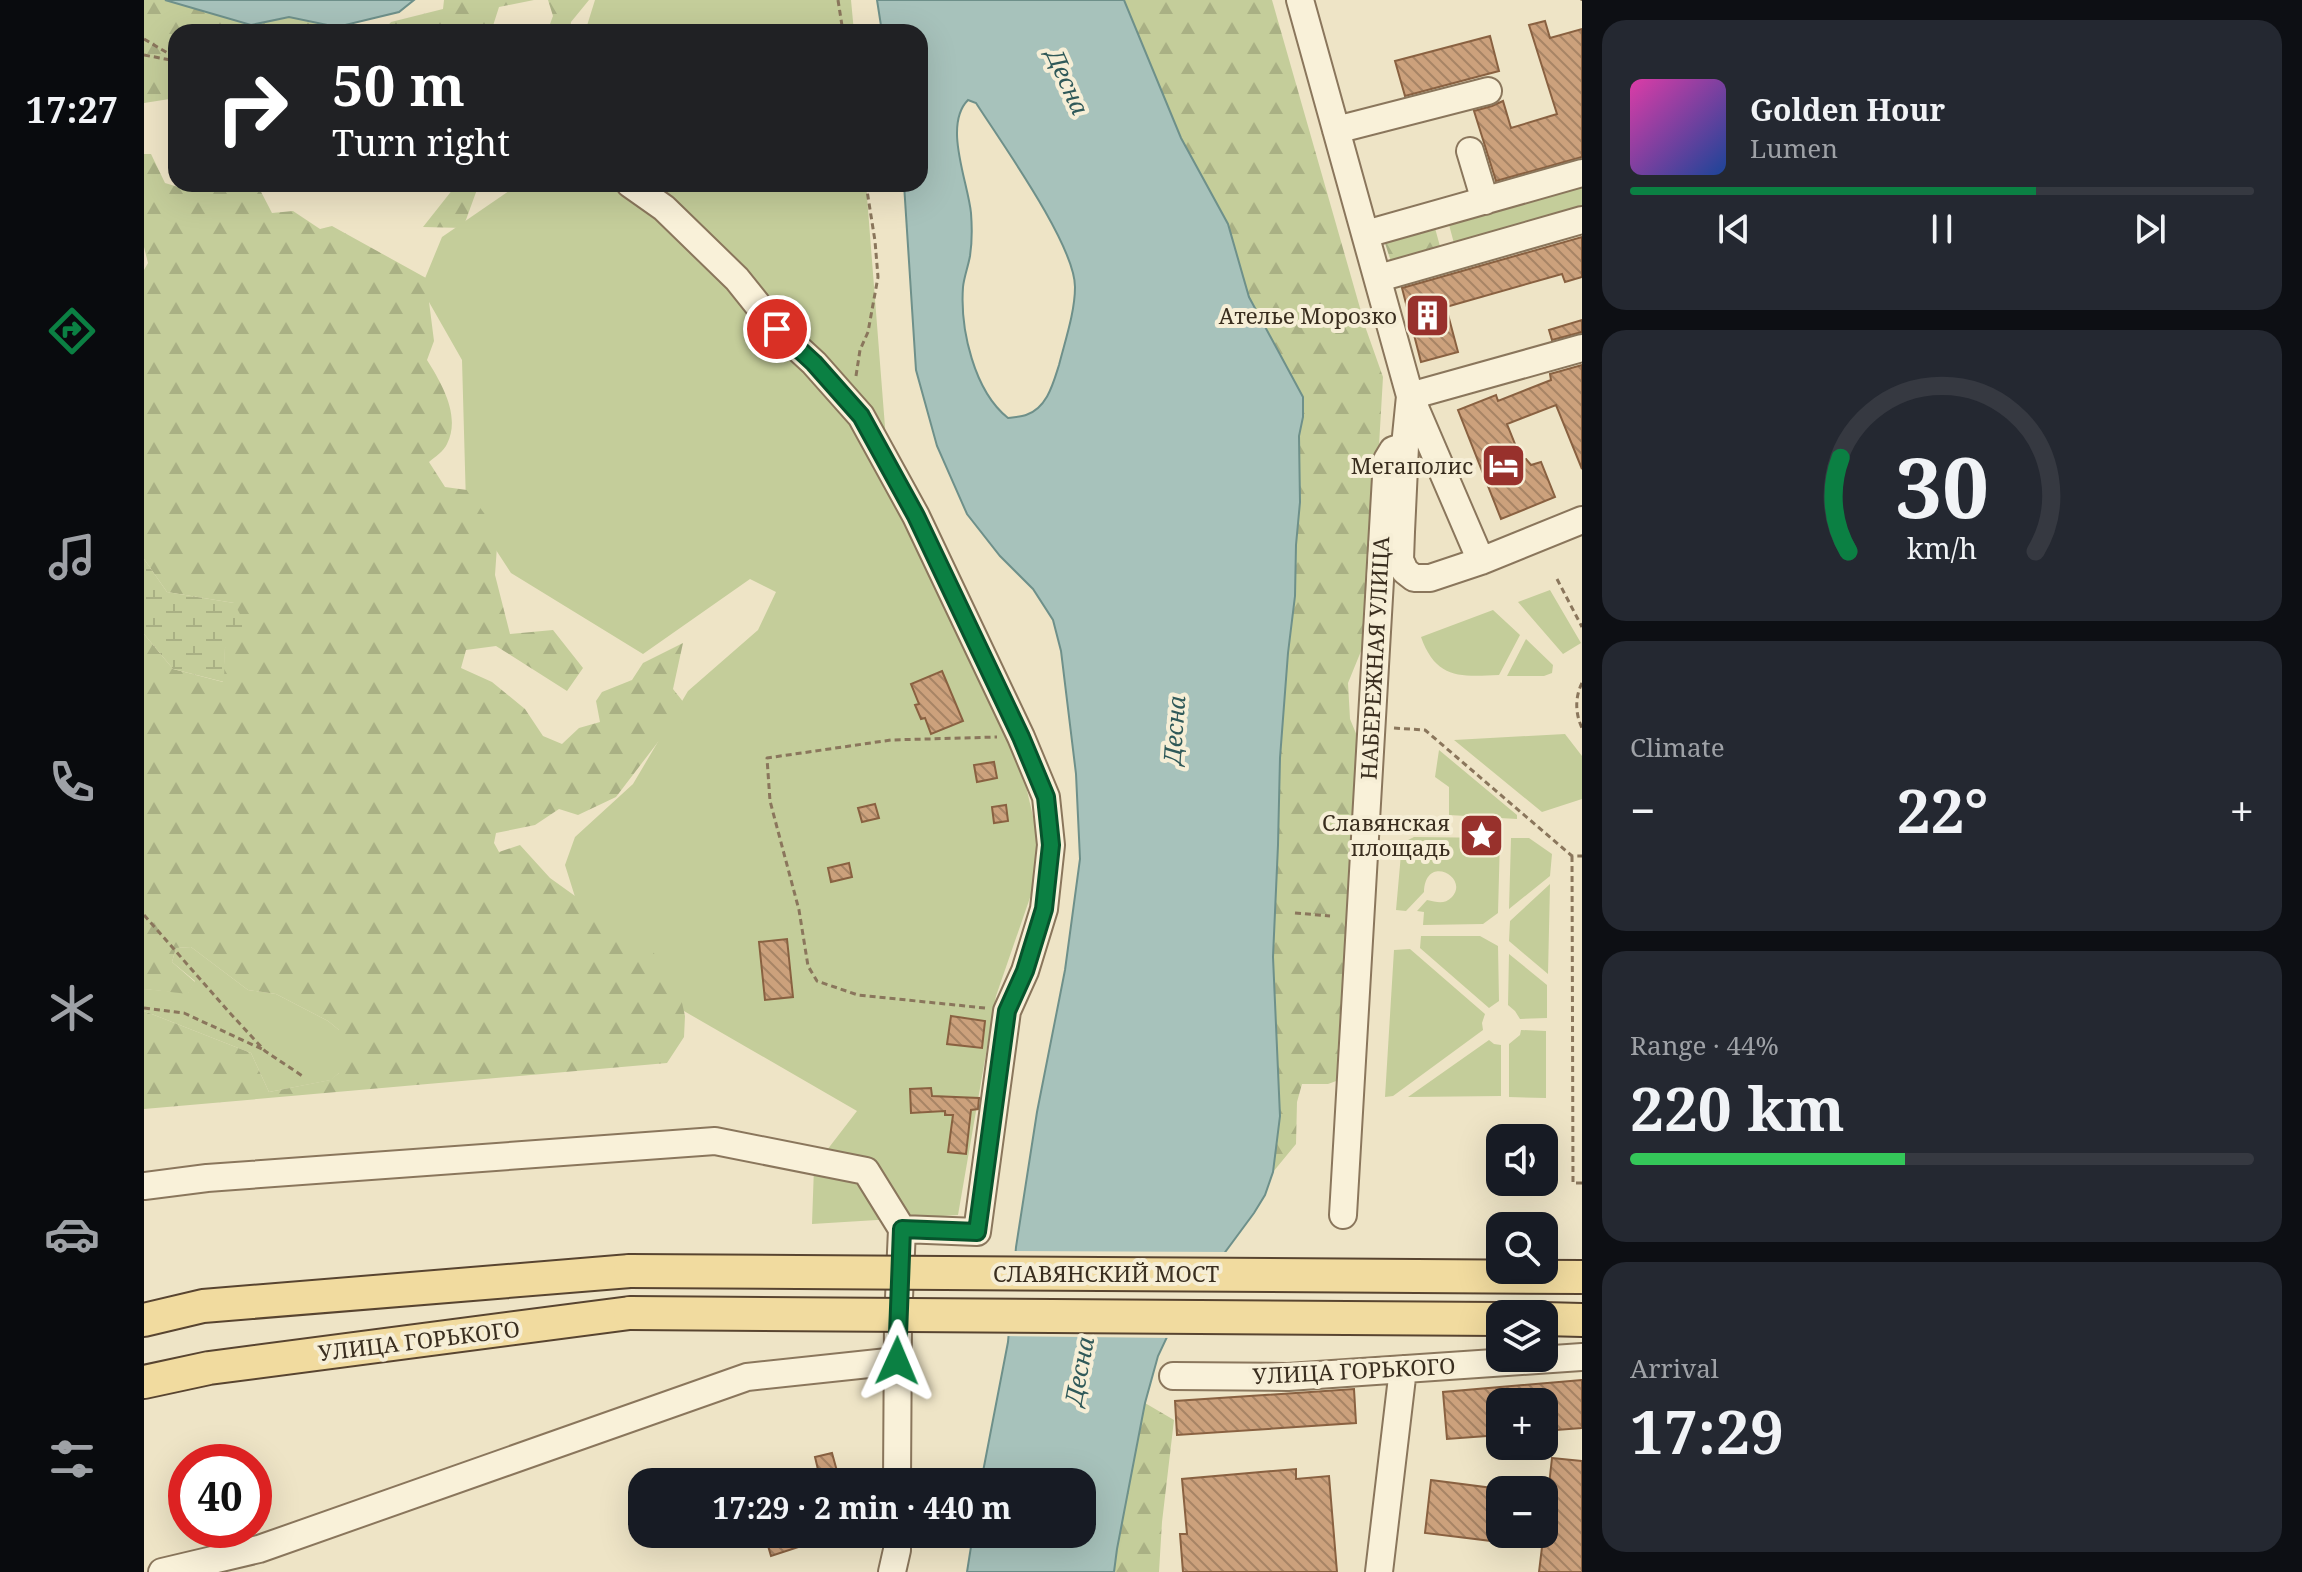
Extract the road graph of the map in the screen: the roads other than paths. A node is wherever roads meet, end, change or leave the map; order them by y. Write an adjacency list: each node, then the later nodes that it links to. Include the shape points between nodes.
1 (1300, 0): 3 (street, НАБЕРЕЖНАЯ УЛИЦА)
2 (1488, 91): 3 (street)
3 (1336, 130): 10 (street, НАБЕРЕЖНАЯ УЛИЦА)
4 (1470, 151): 7 (street)
5 (1582, 173): 7 (street)
6 (641, 192): 20 (street, via 737,279 861,416 916,516 1046,797 1051,845 1044,909 1007,1011 977,1232)
7 (1485, 201): 8 (street)
8 (1440, 214): 10 (street); 11 (street)
9 (1582, 220): 11 (street)
10 (1366, 234): 12 (street, НАБЕРЕЖНАЯ УЛИЦА)
11 (1453, 256): 12 (street)
12 (1379, 278): 14 (street, НАБЕРЕЖНАЯ УЛИЦА)
13 (1582, 348): 14 (street)
14 (1410, 396): 15 (street, НАБЕРЕЖНАЯ УЛИЦА); 17 (street)
15 (1405, 446): 17 (street, НАБЕРЕЖНАЯ УЛИЦА, via 1400,560 1405,571 1414,578 1430,578); 19 (street, НАБЕРЕЖНАЯ УЛИЦА, via 1393,450 1387,460)
16 (1582, 520): 17 (street)
17 (1481, 561)
18 (144, 1186): 20 (street, via 715,1141 866,1171)
19 (1343, 1215)
20 (902, 1229): 28 (street)
21 (1582, 1277): 25 (main road, СЛАВЯНСКИЙ МОСТ, bridge, via 630,1271 203,1306)
22 (630, 1313): 23 (main road, СЛАВЯНСКИЙ МОСТ, bridge); 31 (main road, УЛИЦА ГОРЬКОГО, via 209,1368)
23 (1486, 1319)
24 (1558, 1319): 26 (main road)
25 (144, 1320)
26 (1582, 1320)
27 (1582, 1357): 29 (street, УЛИЦА ГОРЬКОГО)
28 (897, 1361): 32 (street); 34 (street, via 747,1377 259,1549)
29 (1403, 1369): 30 (street, УЛИЦА ГОРЬКОГО, via 1288,1377); 36 (street)
30 (1173, 1376)
31 (144, 1382)
32 (897, 1468)
33 (897, 1548): 35 (street)
34 (162, 1572)
35 (892, 1572)
36 (1379, 1572)

